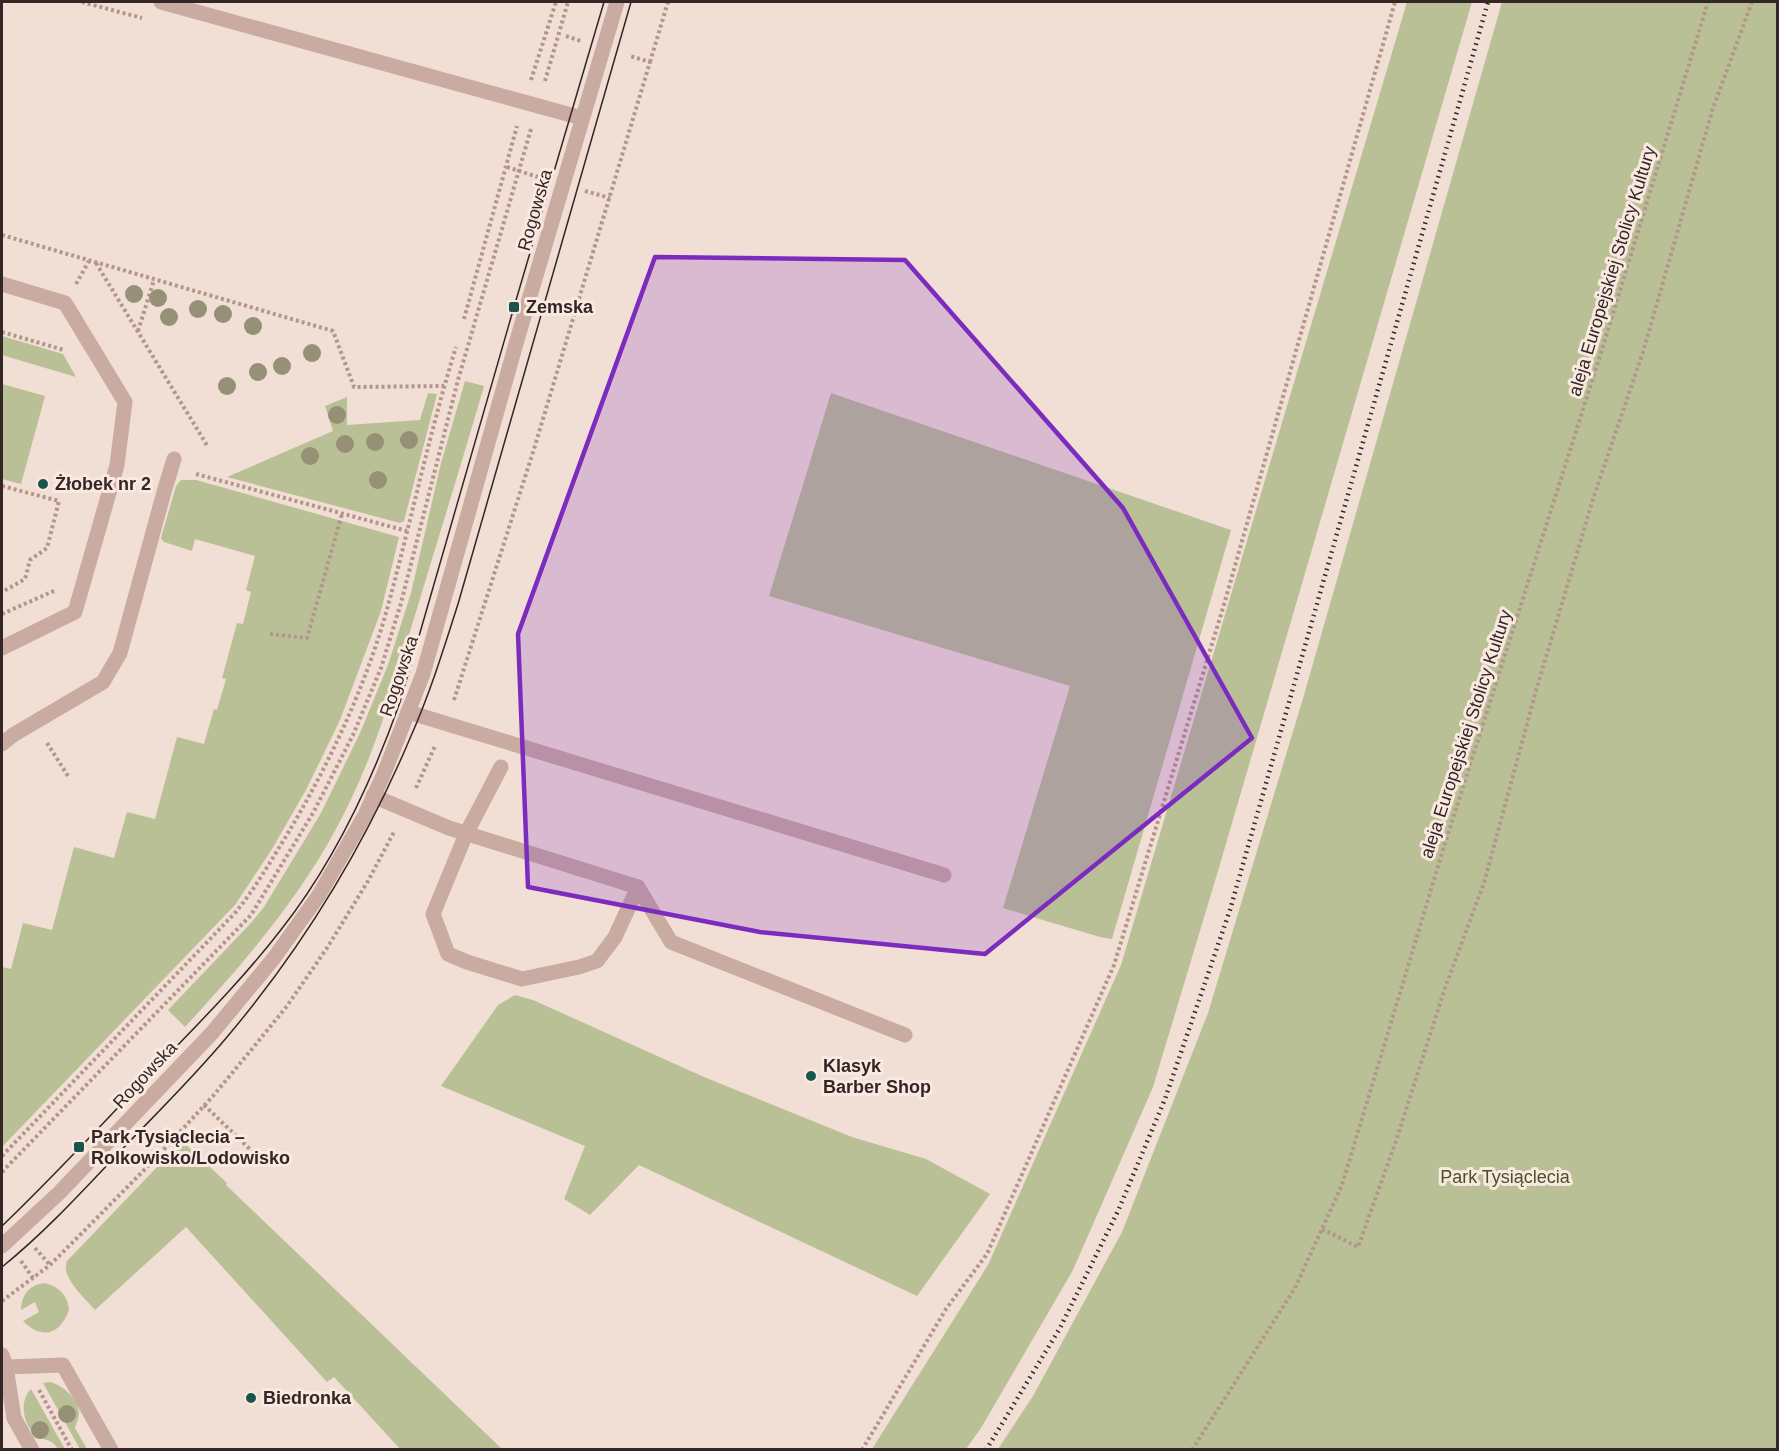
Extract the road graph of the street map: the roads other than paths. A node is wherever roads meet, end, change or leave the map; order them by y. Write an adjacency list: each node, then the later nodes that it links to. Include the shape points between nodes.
1 (161, 2): 3 (street)
2 (617, 2): 3 (street, Rogowska)
3 (582, 118): 7 (street, Rogowska, via 423,674)
4 (2, 284): 6 (street, via 65,303 125,402 117,465 75,612)
5 (173, 463): 8 (street, via 120,653 103,682)
6 (2, 648)
7 (408, 712): 10 (street, Rogowska); 12 (street)
8 (2, 744)
9 (501, 767): 11 (street)
10 (373, 796): 11 (street); 15 (street, Rogowska, via 319,894 274,958 212,1033 59,1193)
11 (466, 834): 13 (street); 13 (street, via 433,914 448,954 478,966 522,979 597,961 615,937)
12 (944, 875)
13 (638, 887): 14 (street, via 671,942)
14 (905, 1035)
15 (2, 1246)
16 (4, 1361): 17 (street, via 14,1418); 18 (street, via 26,1366 63,1365)
17 (32, 1449)
18 (111, 1449)

